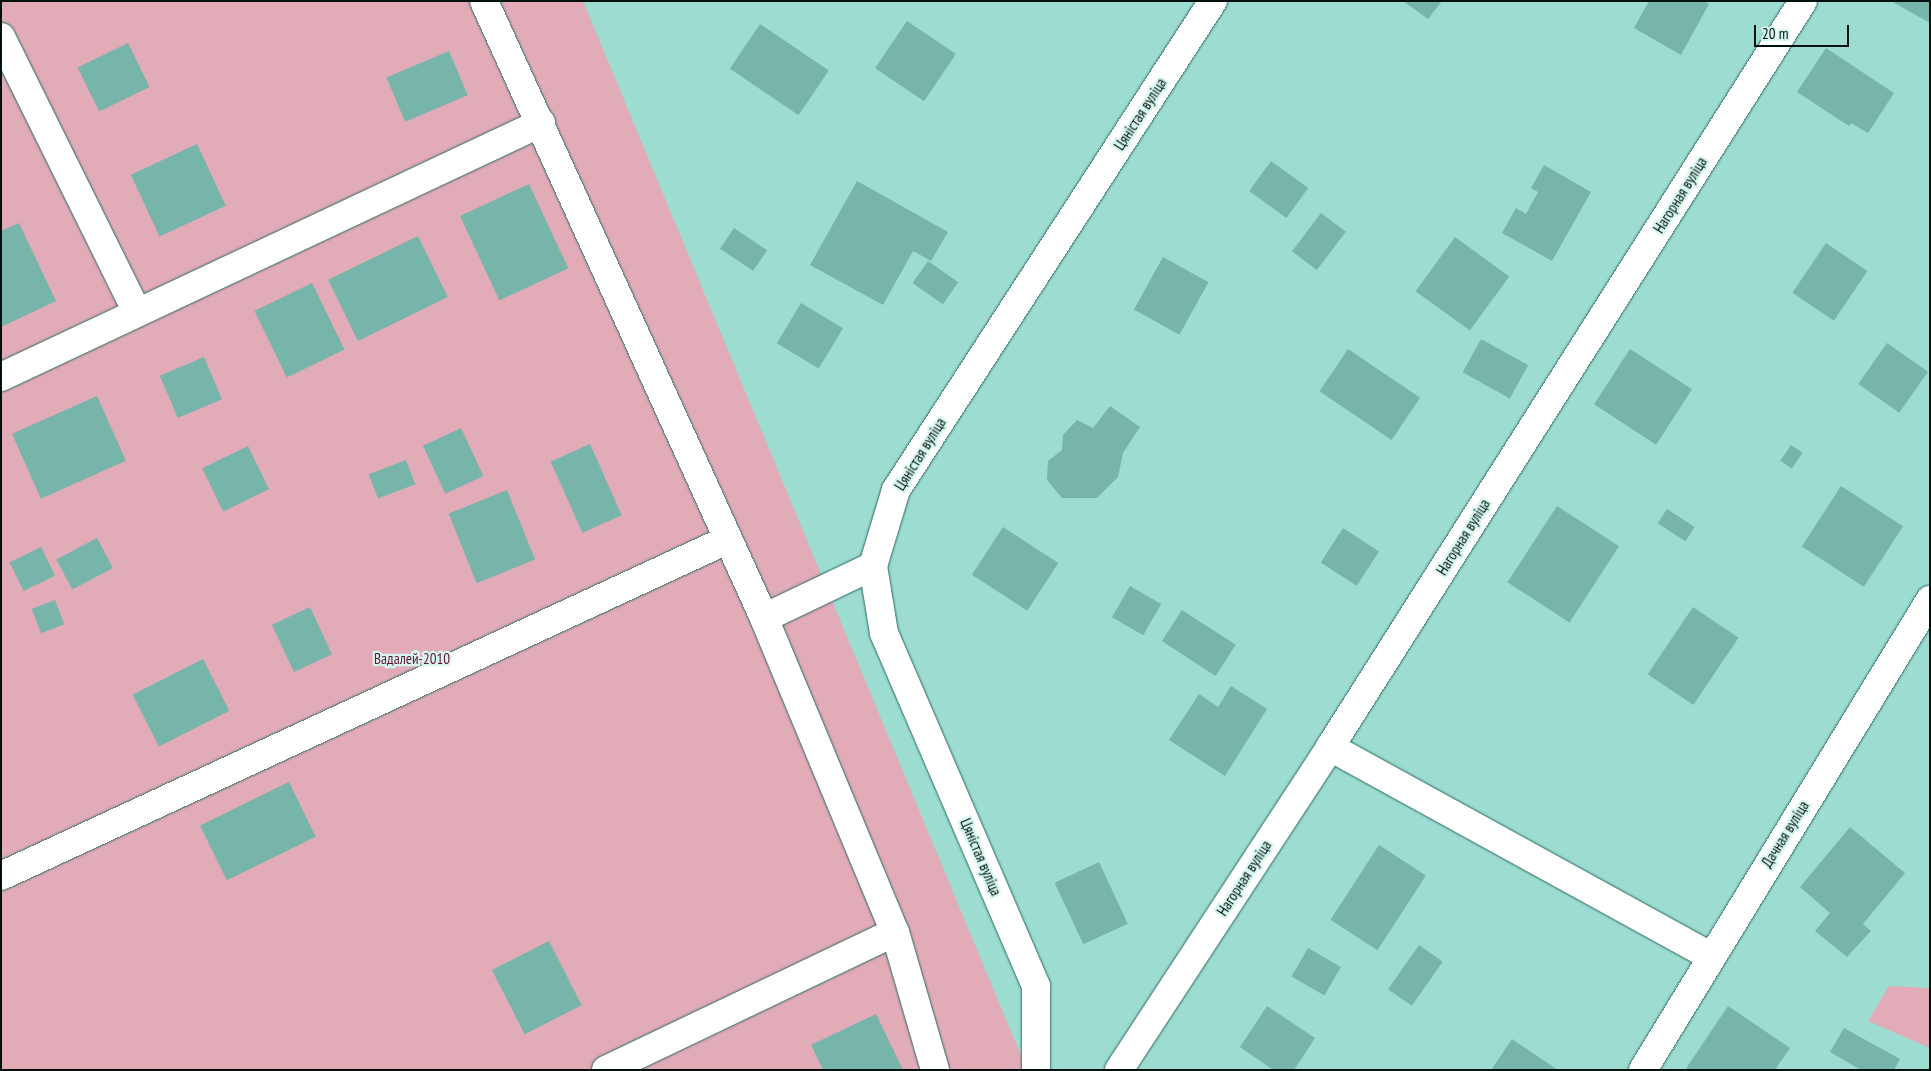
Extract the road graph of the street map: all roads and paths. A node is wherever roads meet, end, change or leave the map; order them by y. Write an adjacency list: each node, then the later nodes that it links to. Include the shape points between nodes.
1 (484, 1): 5 (street)
2 (1212, 1): 9 (street, Цяністая вуліца, via 896,490)
3 (1803, 1): 12 (street, Нагорная вуліца)
4 (1, 36): 6 (street)
5 (541, 123): 6 (street); 8 (street)
6 (136, 312): 7 (street)
7 (1, 377)
8 (727, 540): 11 (street); 13 (street)
9 (873, 566): 11 (street); 18 (street, Цяністая вуліца, via 884,633 1036,986)
10 (1930, 600): 15 (street, Дачная вуліца)
11 (764, 618): 14 (street)
12 (1330, 746): 15 (street); 19 (street, Нагорная вуліца)
13 (1, 876)
14 (895, 932): 16 (street); 17 (street)
15 (1710, 956): 20 (street, Дачная вуліца)
16 (606, 1070)
17 (935, 1070)
18 (1036, 1070)
19 (1119, 1070)
20 (1643, 1070)

